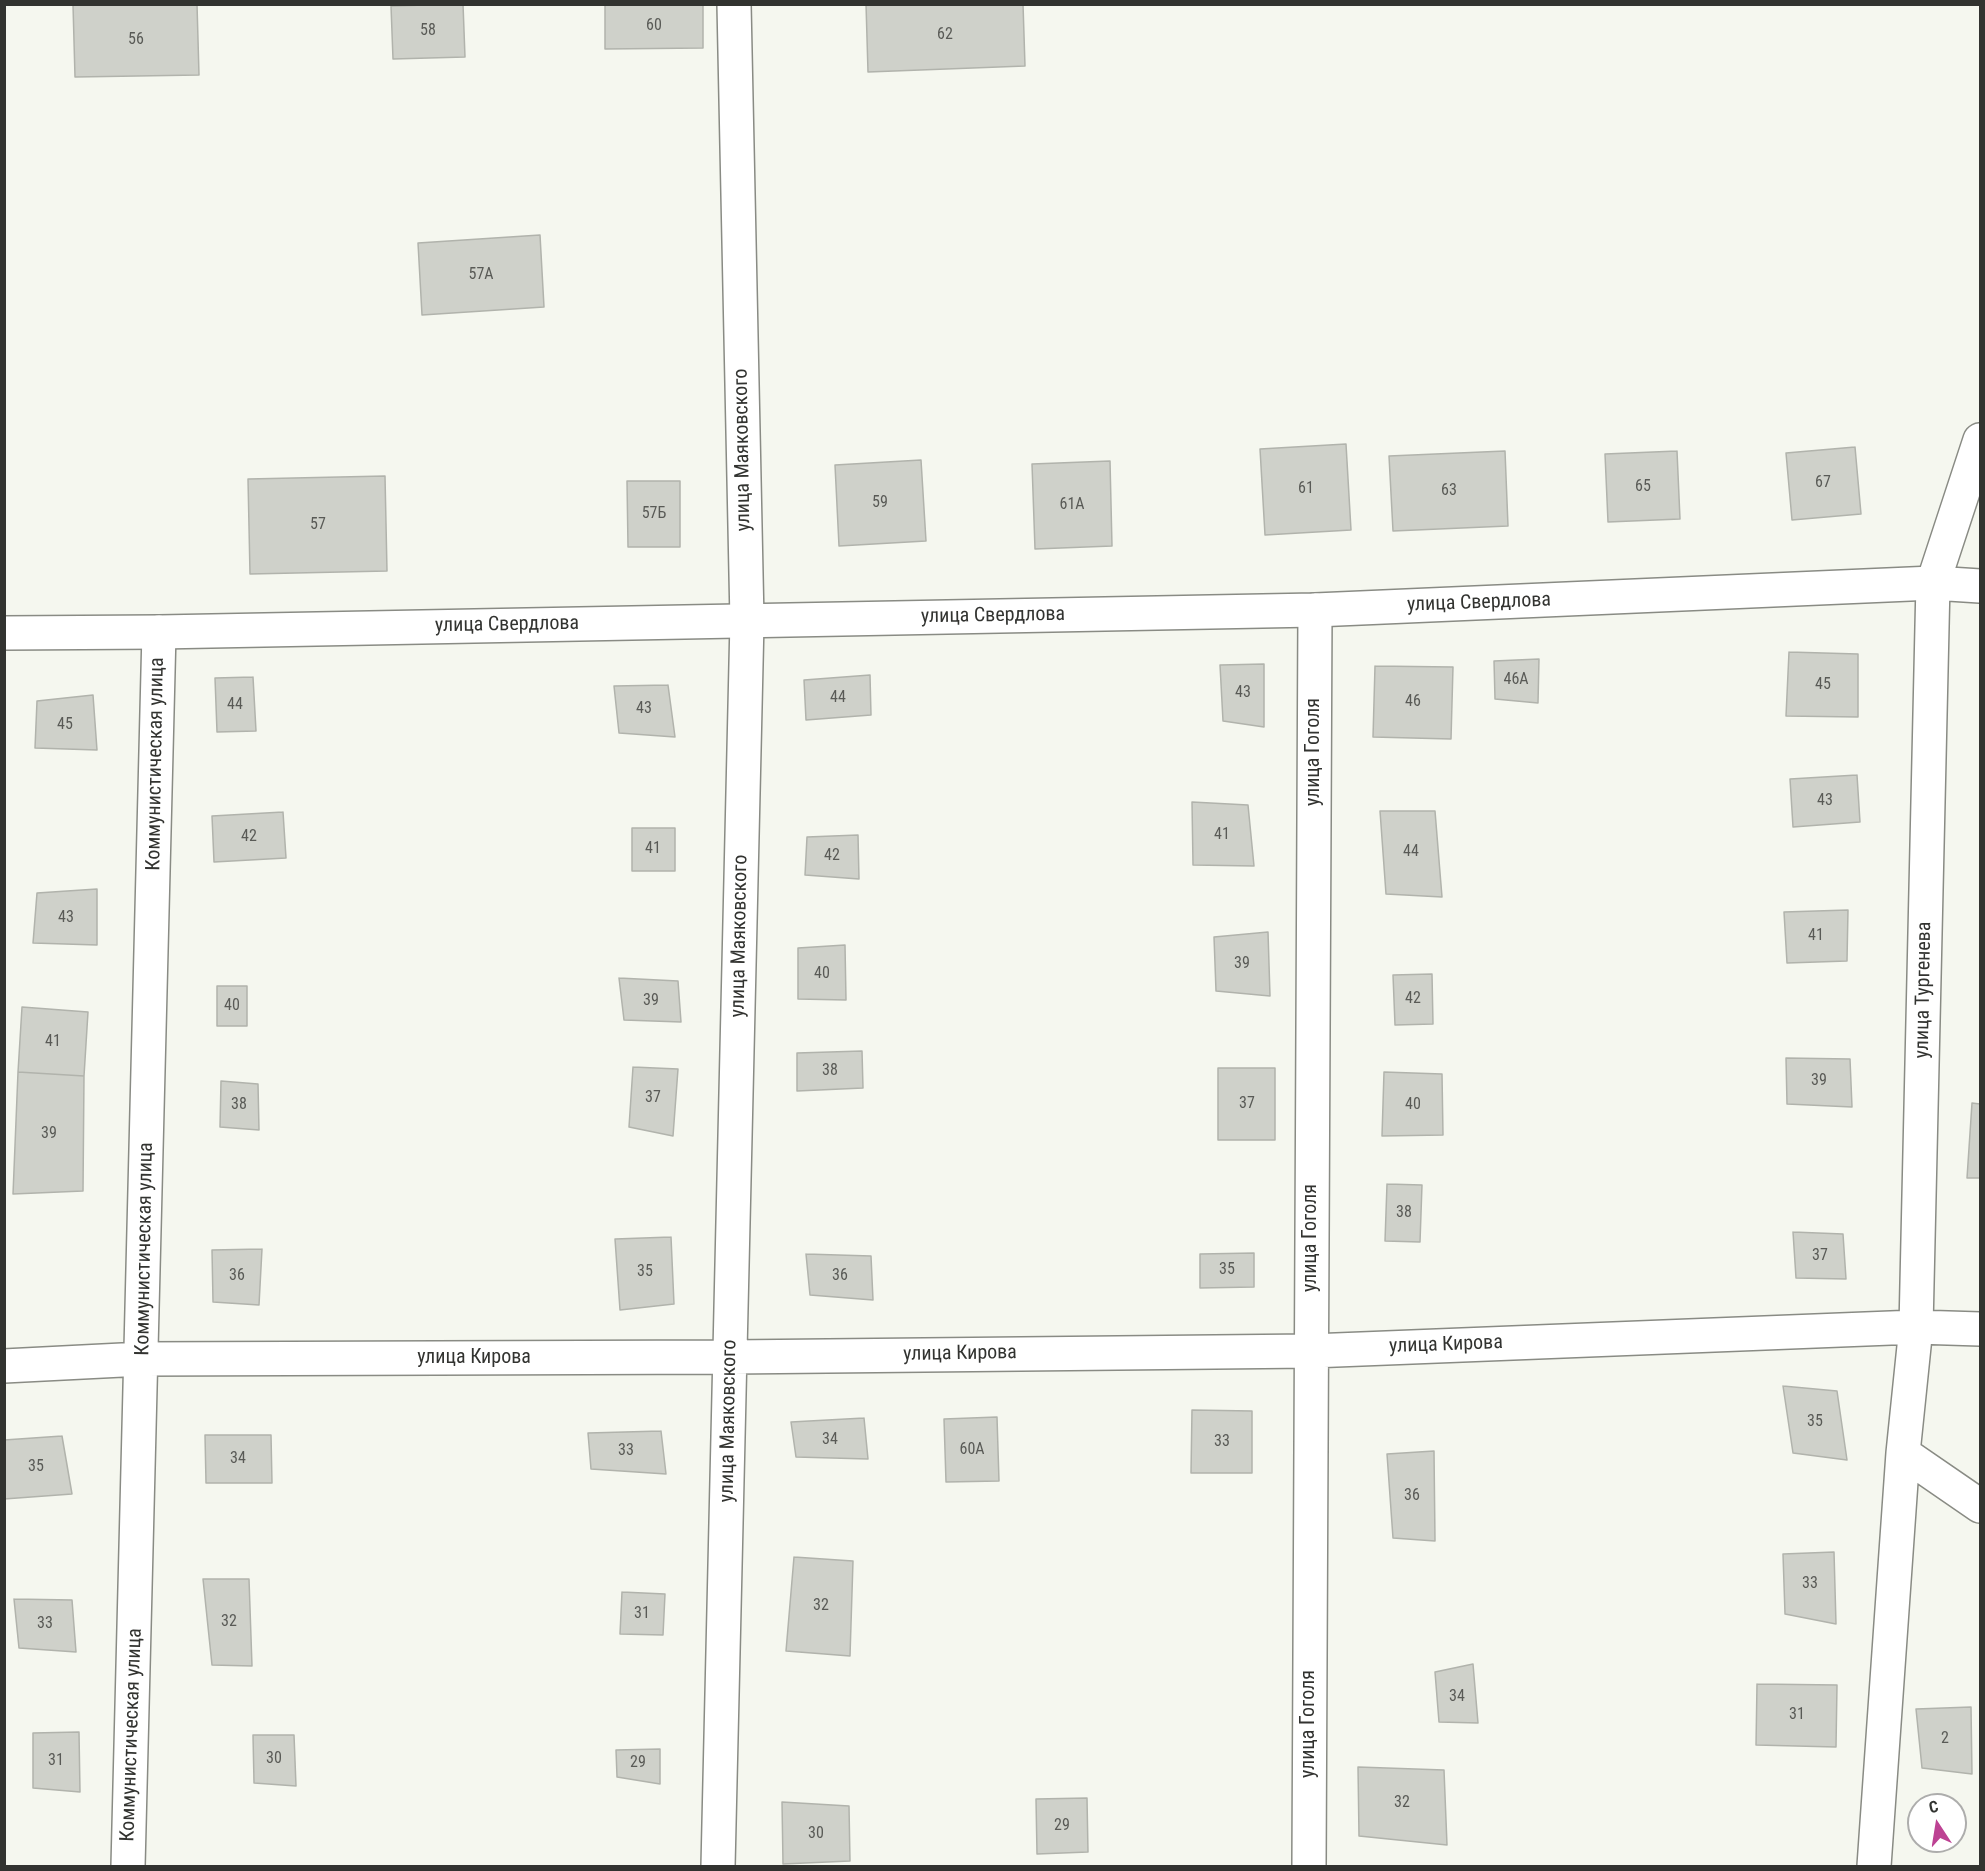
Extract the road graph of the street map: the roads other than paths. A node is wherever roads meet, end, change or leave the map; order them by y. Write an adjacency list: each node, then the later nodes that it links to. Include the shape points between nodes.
1 (734, 4): 6 (street, улица Маяковского)
2 (1980, 440): 3 (street, улица Тургенева)
3 (1933, 583): 4 (street, улица Свердлова); 5 (street, улица Свердлова); 9 (street, улица Тургенева)
4 (1980, 586)
5 (1315, 610): 6 (street, улица Свердлова); 11 (street, улица Гоголя)
6 (747, 621): 7 (street, улица Свердлова); 12 (street, улица Маяковского)
7 (159, 632): 8 (street, улица Свердлова); 13 (street, Коммунистическая улица)
8 (4, 633)
9 (1916, 1327): 10 (street, улица Кирова); 11 (street, улица Кирова); 15 (street, улица Тургенева)
10 (1980, 1329)
11 (1311, 1351): 12 (street, улица Кирова); 19 (street, улица Гоголя)
12 (731, 1356): 13 (street, улица Кирова); 18 (street, улица Маяковского)
13 (142, 1359): 14 (street, улица Кирова); 17 (street, Коммунистическая улица)
14 (4, 1366)
15 (1903, 1453): 16 (street); 20 (street, улица Тургенева)
16 (1980, 1506)
17 (128, 1866)
18 (718, 1866)
19 (1308, 1866)
20 (1874, 1866)

